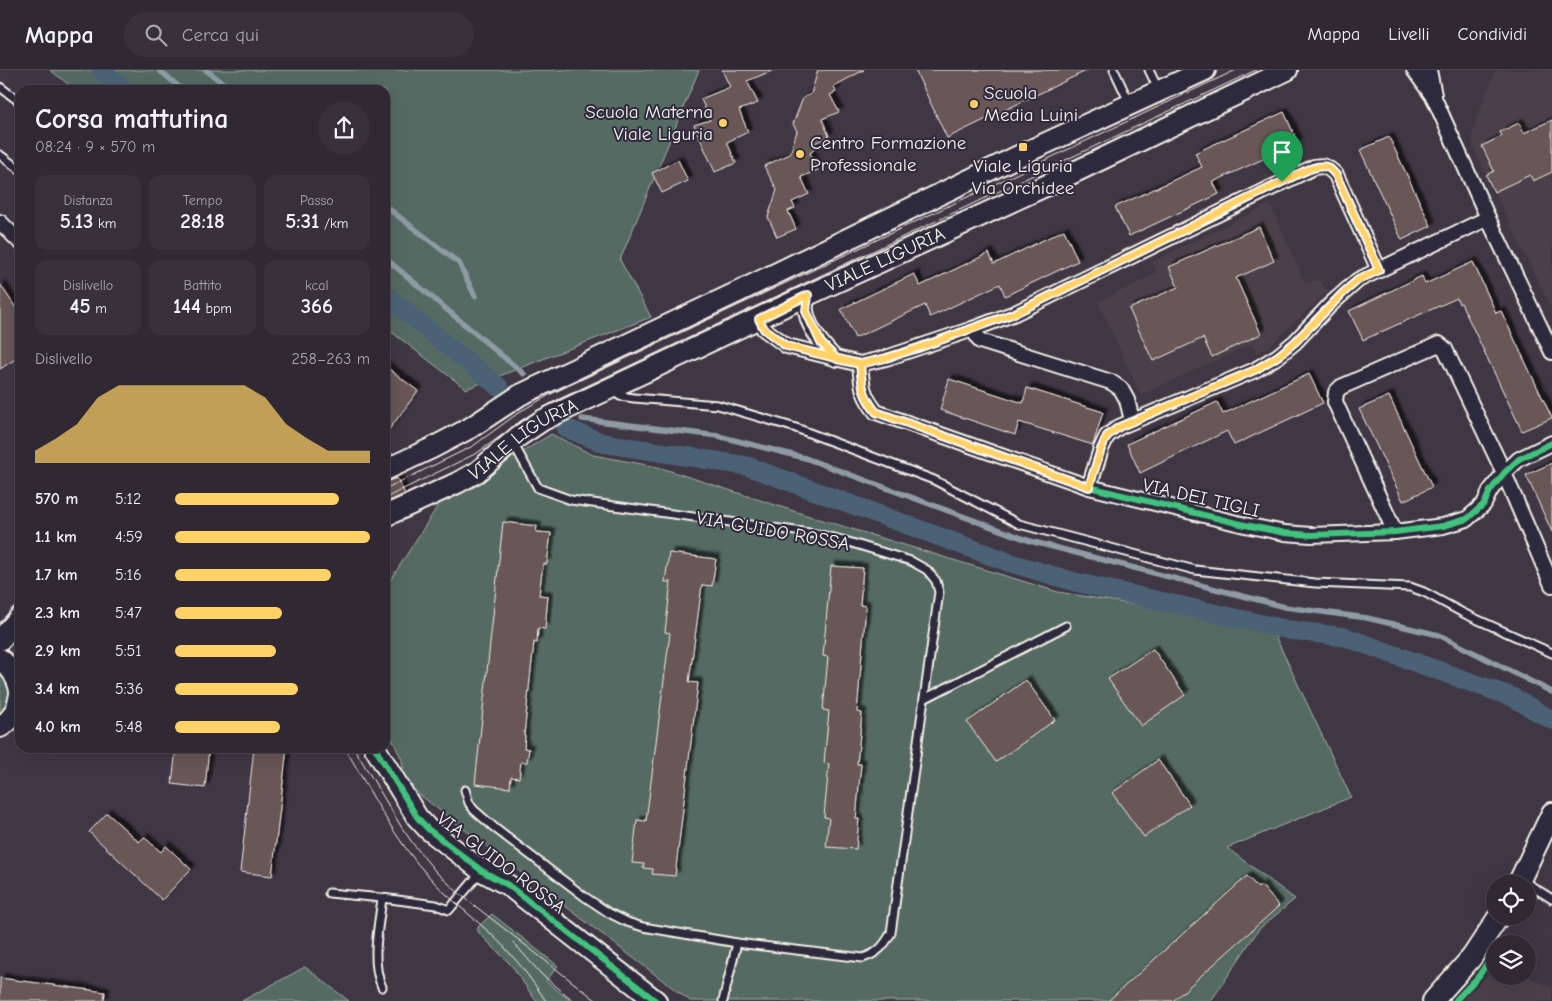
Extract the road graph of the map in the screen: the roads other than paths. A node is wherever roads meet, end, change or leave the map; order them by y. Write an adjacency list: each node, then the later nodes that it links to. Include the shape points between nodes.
1 (1114, 70): 11 (lane)
2 (1149, 70): 8 (lane)
3 (1205, 70): 8 (main road, VIALE LIGURIA)
4 (1287, 70): 18 (main road, VIALE LIGURIA)
5 (1414, 70): 10 (street)
6 (1429, 70): 10 (street)
7 (0, 87): 9 (lane)
8 (1159, 91): 11 (main road, VIALE LIGURIA)
9 (15, 98)
10 (1434, 98): 14 (street)
11 (1130, 105): 28 (main road, VIALE LIGURIA, via 529,390 470,428)
12 (0, 155): 13 (lane)
13 (15, 166)
14 (1488, 218): 17 (street); 21 (street)
15 (0, 222): 16 (street)
16 (15, 236)
17 (1379, 270): 20 (street, via 1336,175 1329,167 1314,167 1015,313); 25 (street, via 1358,280 1295,342 1255,370)
18 (808, 295): 19 (main road, VIALE LIGURIA); 22 (street, via 806,311 813,328 821,343)
19 (759, 319): 22 (street, via 764,329 786,346); 24 (main road, VIALE LIGURIA)
20 (973, 329): 23 (street); 25 (street, via 980,341 1111,382 1121,389)
21 (1552, 352)
22 (837, 359): 23 (street)
23 (860, 364): 30 (street, VIA DEI TIGLI, via 862,390 876,412)
24 (610, 389): 26 (main road, VIALE LIGURIA, via 544,420); 39 (lane, via 620,396 718,405 796,428 934,480 1019,524 1195,570 1314,583 1410,587)
25 (1132, 420): 30 (street, via 1107,436)
26 (513, 441): 31 (main road, VIALE LIGURIA, via 477,472); 42 (lane, VIA GUIDO ROSSA, via 538,488 571,500 816,534 911,561 927,570 936,581 939,592)
27 (1552, 444): 29 (street, VIA DEI TIGLI, via 1519,459)
28 (390, 468)
29 (1504, 473): 34 (street, VIA DEI TIGLI, via 1484,504 1467,519 1443,526); 34 (street, via 1445,349 1439,344 1341,387 1336,392 1335,402); 35 (street)
30 (1089, 487): 34 (street, VIA DEI TIGLI, via 1286,533)
31 (411, 504): 32 (main road, VIALE LIGURIA); 33 (main road)
32 (390, 514)
33 (390, 521)
34 (1395, 532)
35 (1552, 585)
36 (15, 623): 38 (main road)
37 (1066, 626): 42 (lane)
38 (0, 640)
39 (1552, 653)
40 (0, 659): 41 (main road)
41 (15, 675)
42 (924, 699): 53 (lane, VIA GUIDO ROSSA, via 891,932 884,946 863,958)
43 (378, 753): 46 (main road, VIA GUIDO ROSSA, via 417,817)
44 (465, 790): 53 (lane, VIA GUIDO ROSSA, via 474,810 496,829 609,913 643,927)
45 (1552, 813): 47 (main road)
46 (482, 871): 50 (lane, via 449,910 436,904); 55 (main road, VIA GUIDO ROSSA, via 508,885)
47 (1526, 875)
48 (1536, 890): 51 (lane)
49 (329, 893): 50 (lane)
50 (382, 898): 54 (lane, via 376,974)
51 (1552, 899)
52 (1494, 925): 57 (main road, via 1472,957)
53 (737, 943): 56 (lane)
54 (382, 987)
55 (656, 1001)
56 (723, 1001)
57 (1433, 1001)

